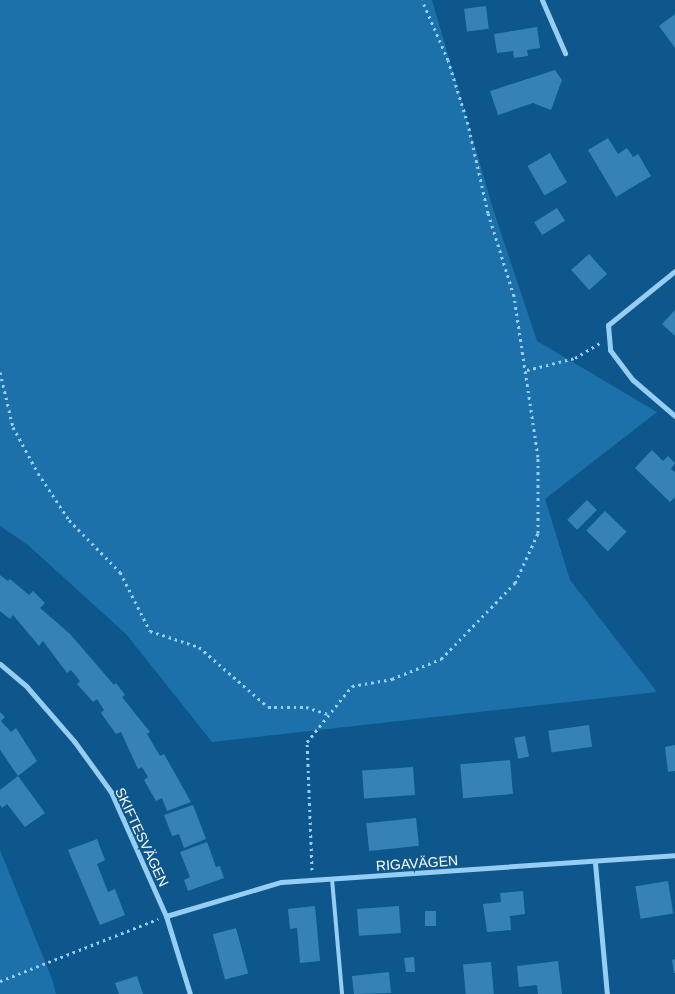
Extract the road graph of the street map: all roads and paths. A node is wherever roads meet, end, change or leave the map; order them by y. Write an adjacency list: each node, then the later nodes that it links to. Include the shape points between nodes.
1 (422, 0): 6 (path, via 448,60 468,124 488,213 514,296)
2 (542, 0): 3 (street)
3 (565, 53)
4 (675, 271): 5 (street, via 608,325)
5 (609, 338): 6 (path, via 576,358); 8 (street, via 610,350 633,380)
6 (527, 370): 10 (path, via 538,457 538,533 515,583 441,659 392,679 352,686)
7 (0, 372): 10 (path, via 7,389 13,427 38,473 69,520 120,572 150,631 199,647 268,708 306,707)
8 (675, 416)
9 (0, 664): 15 (street, SKIFTESVÄGEN, via 27,687 62,727 111,792)
10 (327, 714): 14 (path, via 307,742)
11 (675, 855): 12 (street, RIGAVÄGEN)
12 (595, 862): 13 (street, RIGAVÄGEN); 19 (street)
13 (332, 879): 14 (street, RIGAVÄGEN); 18 (lane)
14 (313, 880): 15 (street, RIGAVÄGEN, via 281,882)
15 (166, 916): 16 (path); 17 (street, SKIFTESVÄGEN)
16 (0, 981)
17 (190, 994)
18 (342, 994)
19 (607, 994)

